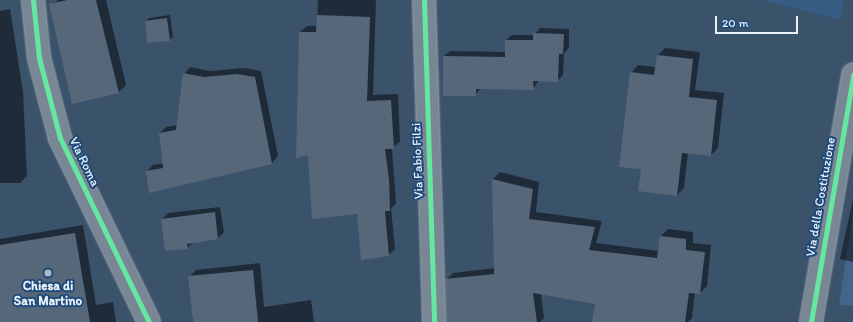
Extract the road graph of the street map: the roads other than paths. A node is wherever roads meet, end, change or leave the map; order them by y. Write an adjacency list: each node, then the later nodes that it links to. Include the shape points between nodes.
1 (33, 0): 4 (street, Via Roma, via 39,58 60,138)
2 (424, 0): 5 (street, Via Fabio Filzi)
3 (853, 75): 6 (street, Via della Costituzione)
4 (149, 322)
5 (434, 322)
6 (811, 322)

